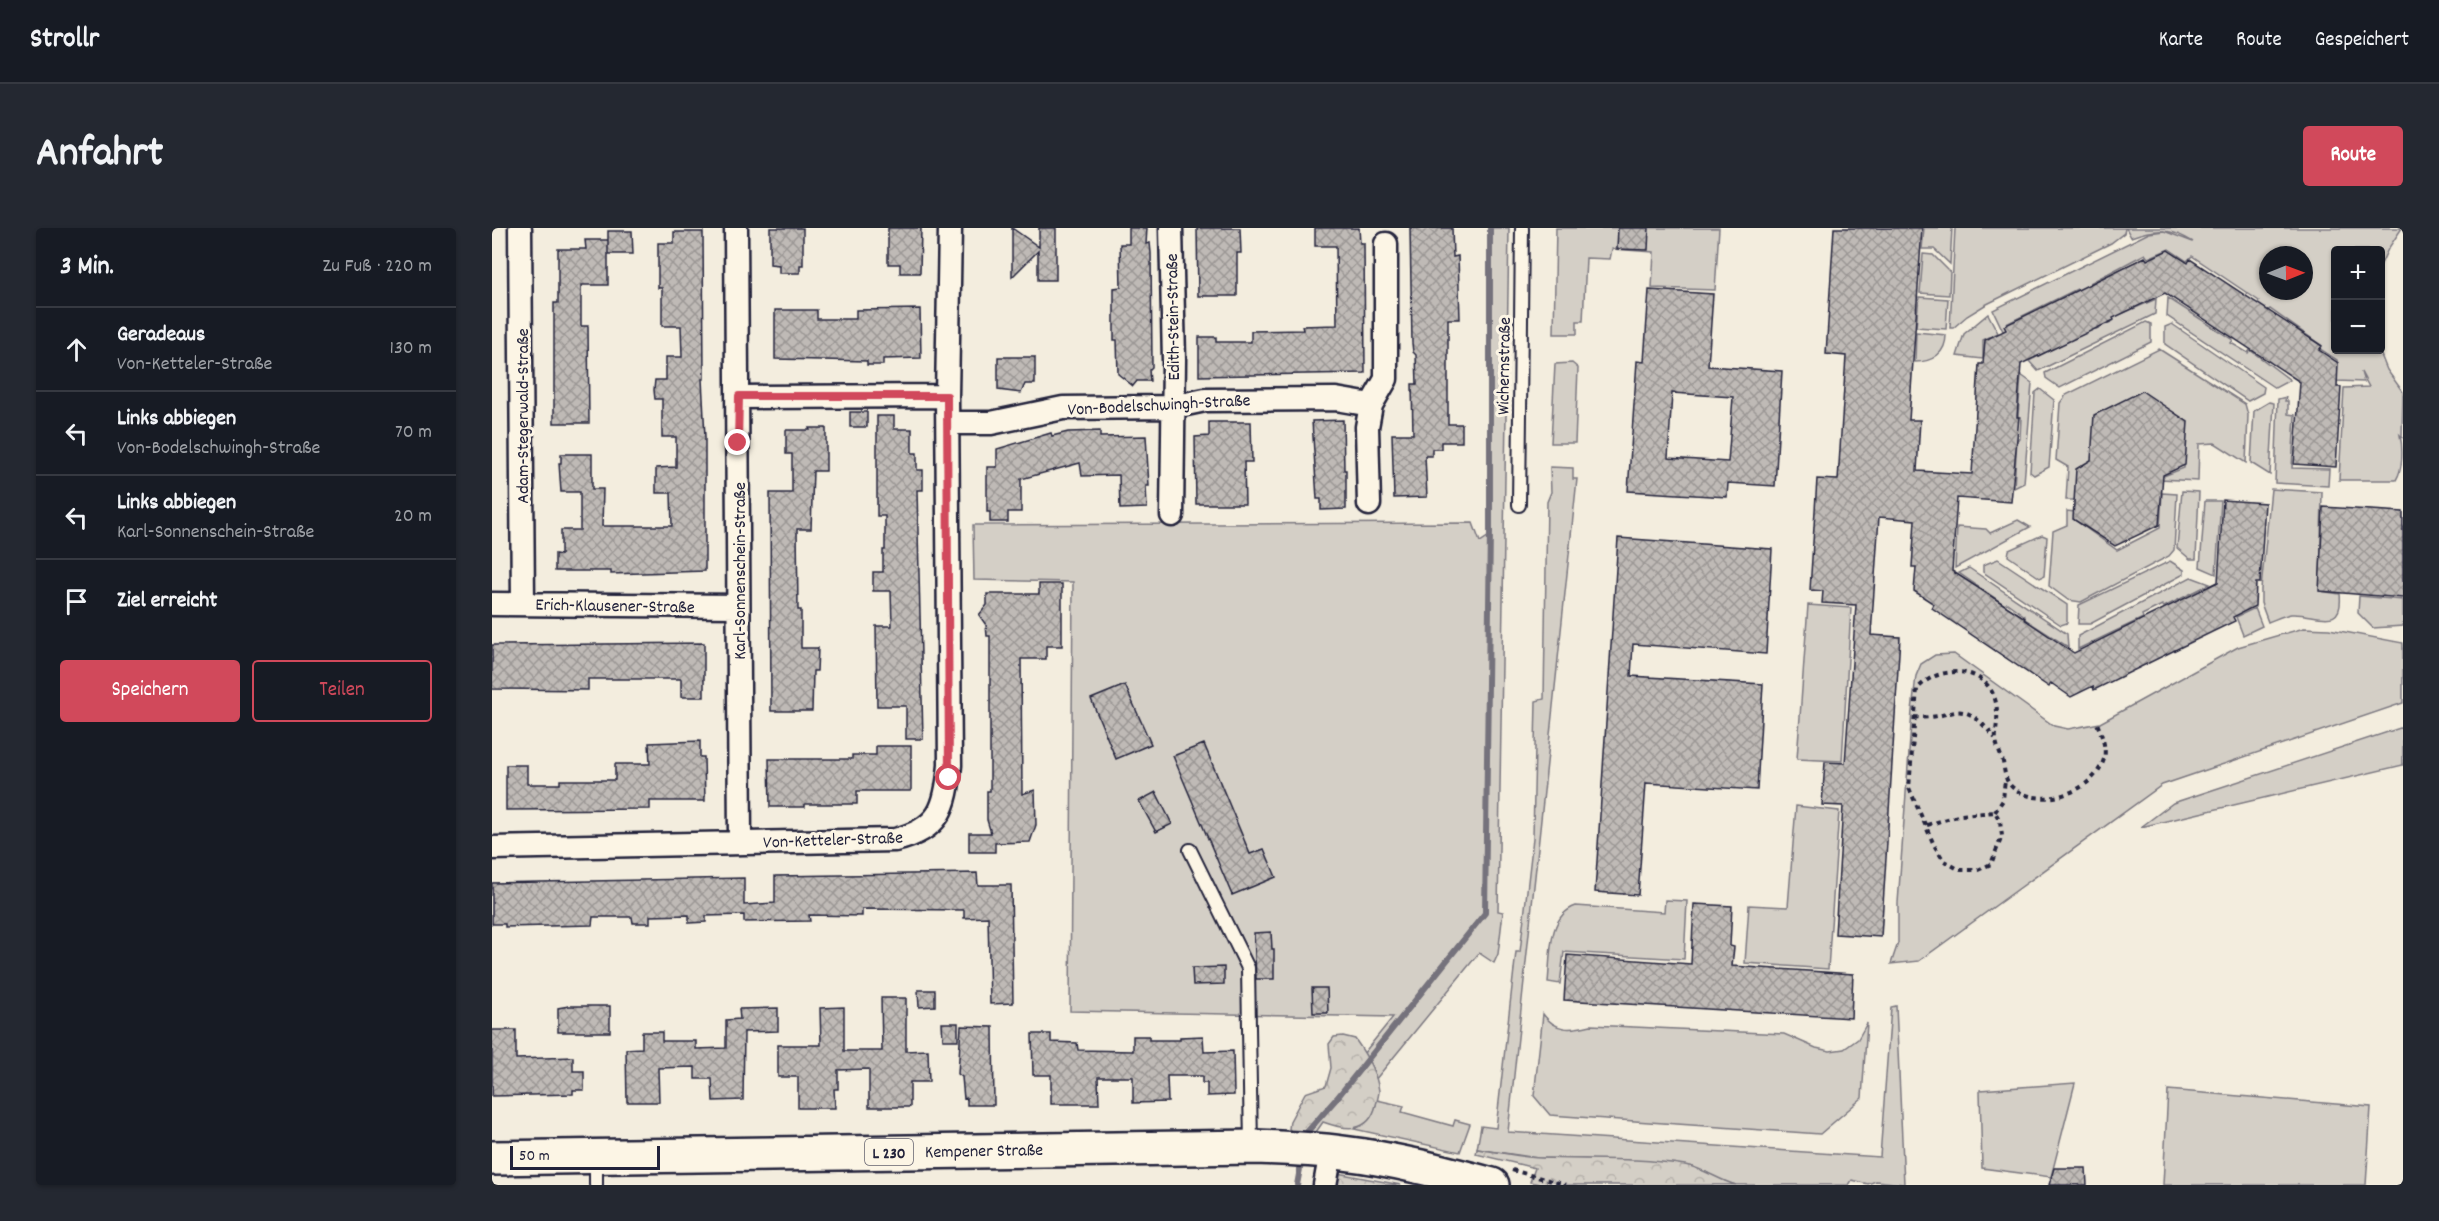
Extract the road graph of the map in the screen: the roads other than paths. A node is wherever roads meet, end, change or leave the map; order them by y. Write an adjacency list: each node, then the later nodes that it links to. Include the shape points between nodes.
1 (520, 228): 15 (street, Adam-Stegerwald-Straße)
2 (736, 228): 7 (street, Karl-Sonnenschein-Straße)
3 (950, 228): 8 (street, Von-Ketteler-Straße)
4 (1171, 228): 10 (street, Edith-Stein-Straße)
5 (1522, 228): 13 (lane, Wichernstraße)
6 (1386, 244): 9 (street, via 1386,379)
7 (739, 396): 8 (street); 17 (street, Karl-Sonnenschein-Straße)
8 (947, 396): 11 (street, Von-Ketteler-Straße)
9 (1371, 405): 10 (street, Von-Bodelschwingh-Straße, via 1336,399 1265,399 1205,400); 12 (street, via 1367,427)
10 (1172, 407): 11 (street, Von-Bodelschwingh-Straße, via 1063,408 991,423); 14 (street, Edith-Stein-Straße)
11 (948, 423): 18 (street, Von-Ketteler-Straße, via 950,765 947,792 936,819 917,834 895,840)
12 (1369, 504)
13 (1519, 505)
14 (1172, 514)
15 (523, 603): 16 (street, Erich-Klausener-Straße); 17 (street, Erich-Klausener-Straße)
16 (492, 604)
17 (738, 606): 18 (street, Karl-Sonnenschein-Straße)
18 (740, 842): 19 (street, Von-Ketteler-Straße)
19 (492, 848)
20 (1190, 850): 21 (lane, via 1248,968)
21 (1251, 1147): 22 (main road, Kempener Straße / L 230); 24 (main road, Kempener Straße / L 230)
22 (1336, 1152): 25 (street); 26 (main road, Kempener Straße / L 230, via 1418,1166)
23 (492, 1158): 24 (main road, Kempener Straße / L 230)
24 (596, 1171)
25 (1324, 1185)
26 (1492, 1185)

